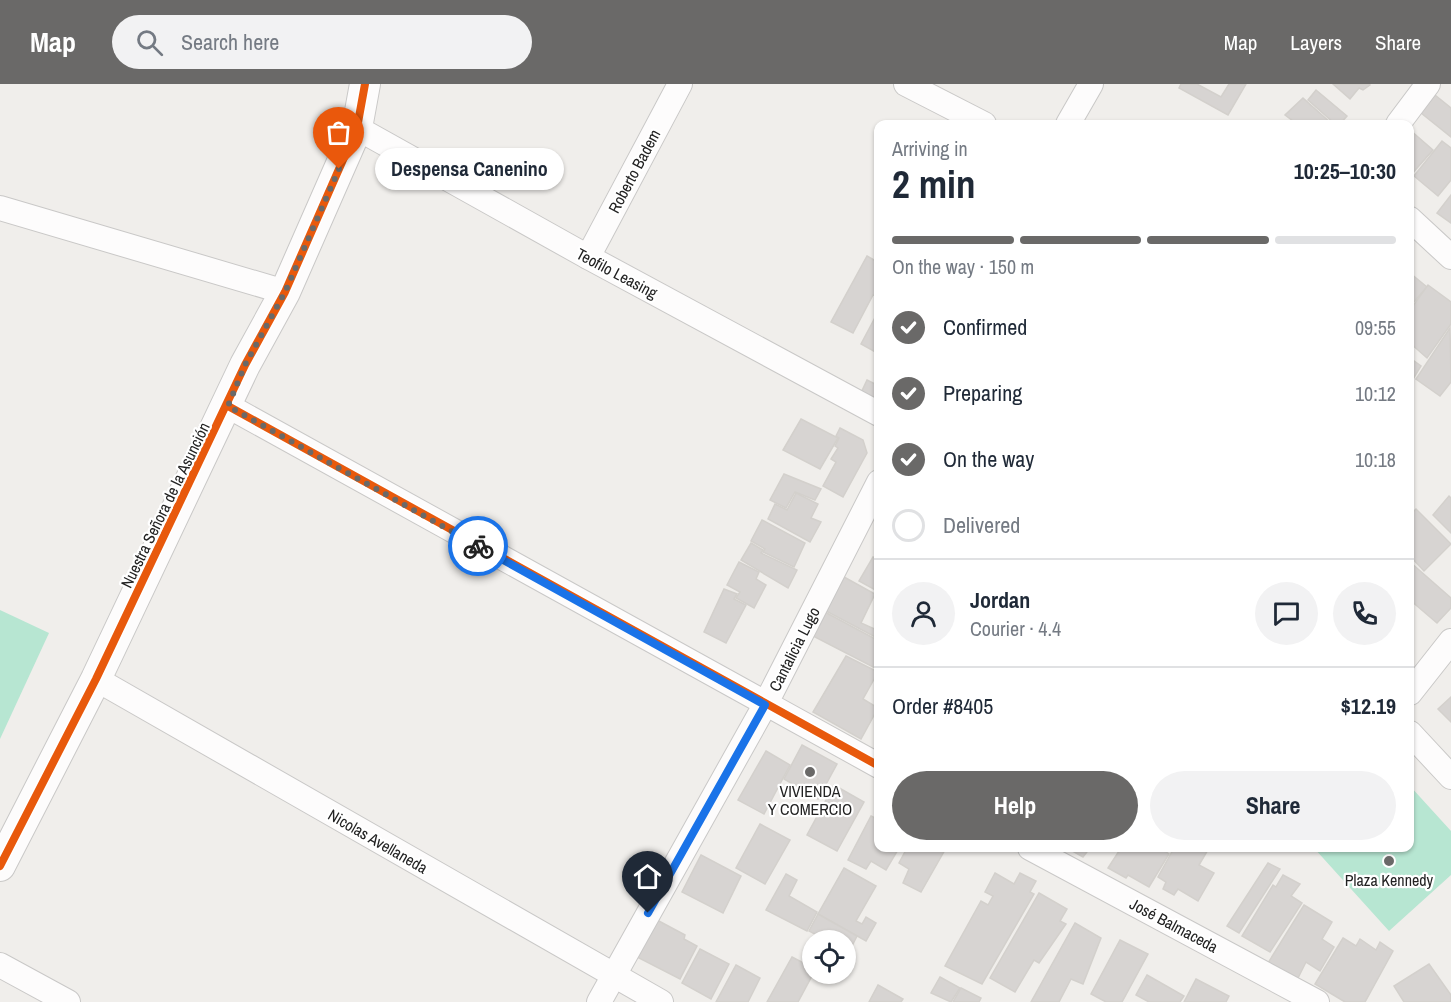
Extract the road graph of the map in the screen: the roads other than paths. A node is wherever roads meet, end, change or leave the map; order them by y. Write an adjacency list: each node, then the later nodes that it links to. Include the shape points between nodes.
1 (365, 84): 9 (street, Nuestra Señora de la Asunción)
2 (680, 84): 12 (street, Roberto Badem)
3 (906, 84): 6 (street)
4 (1091, 84): 7 (street)
5 (1428, 84): 8 (street)
6 (976, 120)
7 (1070, 120)
8 (1401, 120)
9 (357, 128): 12 (street, Teofilo Leasing); 14 (street, Nuestra Señora de la Asunción)
10 (0, 208): 14 (street)
11 (1414, 223): 13 (street)
12 (588, 257): 16 (street, Teofilo Leasing)
13 (1451, 257)
14 (285, 292): 15 (street, Nuestra Señora de la Asunción, via 245,365)
15 (228, 406): 19 (street, Nuestra Señora de la Asunción); 21 (street)
16 (874, 411)
17 (874, 492): 21 (street, Cantalicia Lugo)
18 (1451, 640): 20 (street)
19 (96, 679): 26 (street, Nuestra Señora de la Asunción); 28 (street, Nicolas Avellaneda)
20 (1414, 688)
21 (765, 705): 23 (street); 28 (street, Cantalicia Lugo)
22 (1414, 737): 24 (street)
23 (874, 763)
24 (1451, 777)
25 (1037, 852): 32 (street, José Balmaceda)
26 (0, 866)
27 (0, 965): 29 (street)
28 (613, 975): 30 (street, Cantalicia Lugo); 31 (street, Nicolas Avellaneda)
29 (68, 1002)
30 (599, 1002)
31 (661, 1002)
32 (1317, 1002)

